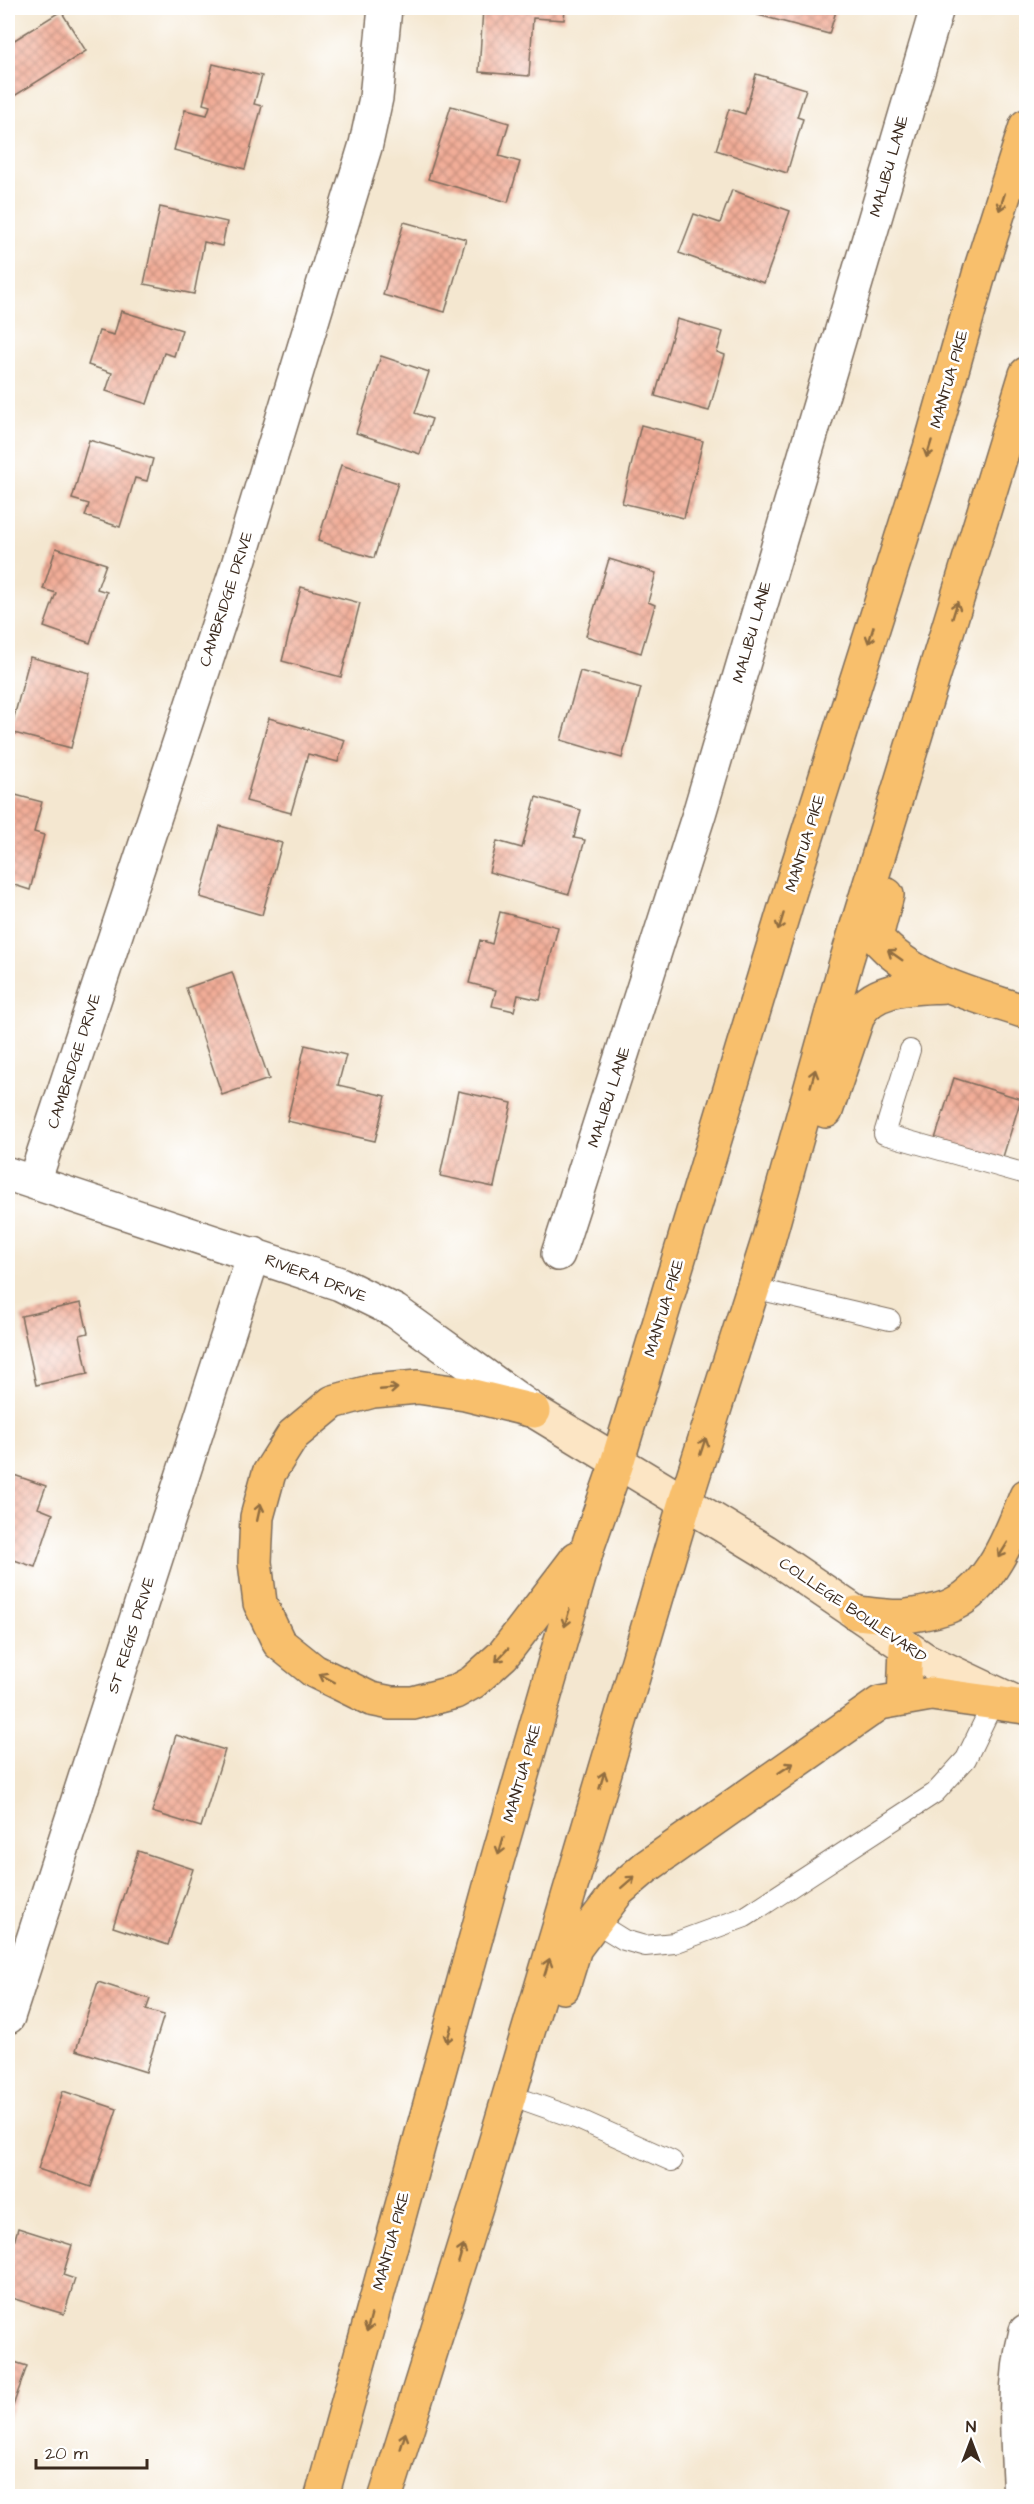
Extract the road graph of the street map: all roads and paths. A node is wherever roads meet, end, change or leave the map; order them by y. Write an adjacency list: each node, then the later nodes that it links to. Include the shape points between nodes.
1 (386, 8): 10 (street, CAMBRIDGE DRIVE, via 376,98 363,155 237,568)
2 (937, 8): 13 (street, MALIBU LANE, via 699,814)
3 (1026, 126): 17 (main road, MANTUA PIKE, one-way to 17)
4 (1026, 374): 5 (main road, one-way to 4)
5 (942, 652): 6 (main road, one-way to 5, via 888,951 876,937 951,682); 11 (main road, one-way to 5, via 846,962)
6 (944, 986): 7 (main road); 11 (main road, via 883,994 860,1012 797,1195)
7 (1026, 1012)
8 (910, 1050): 9 (lane, via 884,1134)
9 (1026, 1174)
10 (21, 1178): 12 (street, RIVIERA DRIVE)
11 (768, 1241): 14 (main road)
12 (254, 1254): 16 (street, RIVIERA DRIVE, via 340,1284 395,1311); 26 (street, ST REGIS DRIVE)
13 (558, 1254)
14 (753, 1288): 15 (lane); 19 (main road, one-way to 14)
15 (891, 1320)
16 (534, 1411): 17 (street, RIVIERA DRIVE); 20 (main road, one-way to 16, via 503,1655 473,1682 455,1692 413,1703 391,1704 371,1699 314,1671 279,1643 260,1603 255,1562 257,1517 269,1473 293,1435 333,1402 373,1391 418,1387)
17 (617, 1463): 19 (street, RIVIERA DRIVE); 20 (main road, MANTUA PIKE)
18 (1026, 1496): 21 (main road, one-way to 21, via 1008,1541 968,1595 951,1606 905,1616)
19 (685, 1502): 21 (street, COLLEGE BOULEVARD); 29 (main road, one-way to 19)
20 (589, 1543): 31 (main road, MANTUA PIKE, one-way to 31)
21 (856, 1613): 22 (street, COLLEGE BOULEVARD)
22 (906, 1647): 23 (main road); 24 (street, COLLEGE BOULEVARD)
23 (904, 1699): 24 (main road, via 931,1694); 25 (main road, one-way to 23, via 618,1891 646,1867 880,1703)
24 (1014, 1706): 25 (lane, via 935,1792 745,1917 674,1943 645,1946 624,1940)
25 (595, 1922): 27 (main road, via 575,1948)
26 (8, 2017)
27 (527, 2101): 28 (lane, via 578,2119); 29 (main road, via 505,2171)
28 (672, 2162)
29 (480, 2194): 32 (main road, one-way to 29)
30 (1026, 2331): 33 (street, via 1019,2358)
31 (322, 2496)
32 (386, 2496)
33 (1020, 2496)

